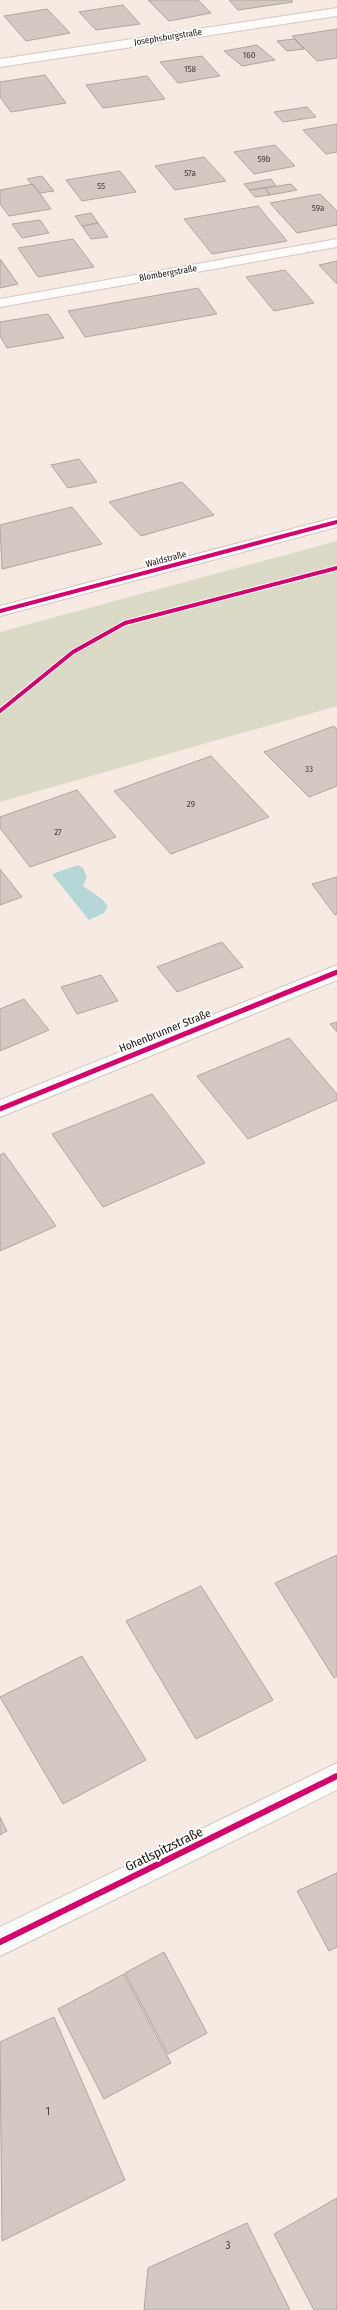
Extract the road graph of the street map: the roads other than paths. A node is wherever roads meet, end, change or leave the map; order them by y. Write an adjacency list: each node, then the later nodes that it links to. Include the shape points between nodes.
1 (337, 12): 2 (street, Josephsburgstraße)
2 (0, 63)
3 (337, 243): 4 (street, Blombergstraße)
4 (0, 303)
5 (337, 522): 6 (street, Waldstraße)
6 (0, 611)
7 (337, 972): 8 (street, Hohenbrunner Straße)
8 (0, 1109)
9 (337, 1776): 10 (street, Gratlspitzstraße)
10 (0, 1942)

